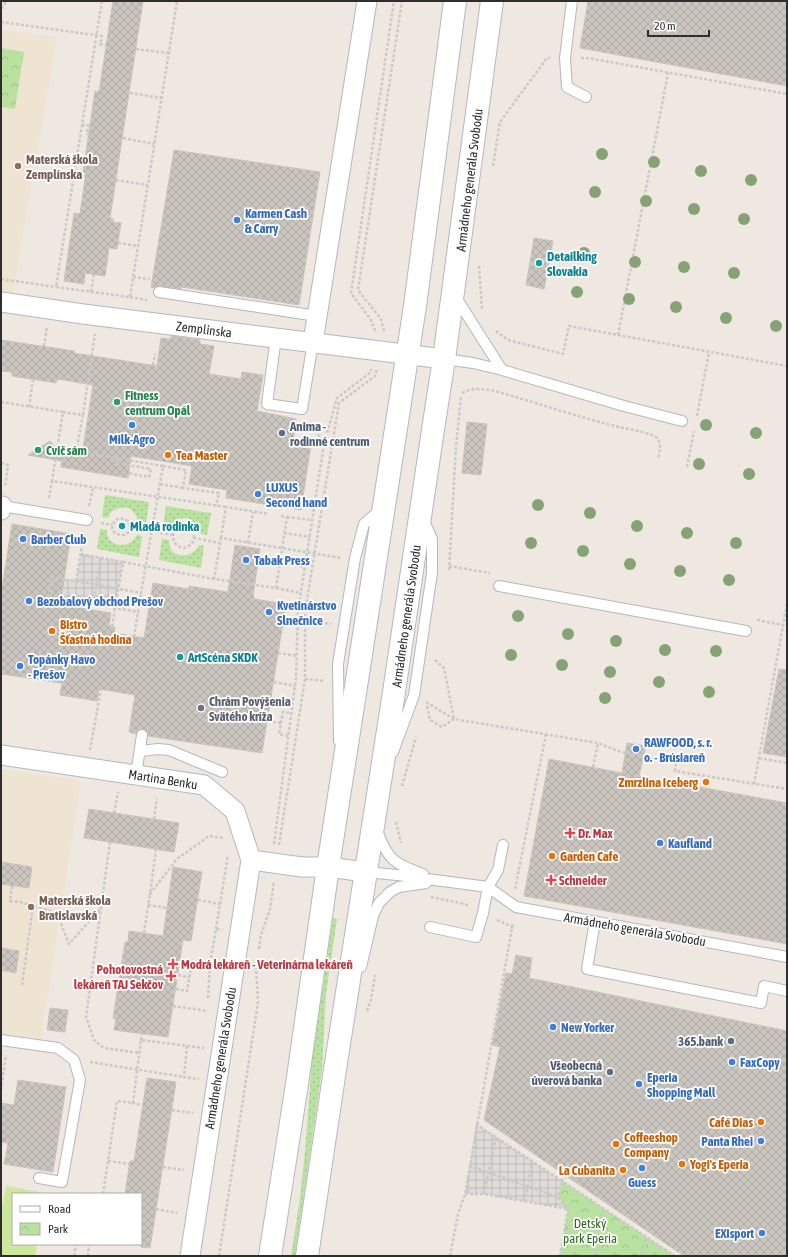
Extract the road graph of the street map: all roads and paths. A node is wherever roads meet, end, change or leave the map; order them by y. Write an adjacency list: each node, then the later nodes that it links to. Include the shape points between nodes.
1 (7, 1): 10 (path)
2 (102, 1): 12 (path)
3 (177, 1): 15 (path)
4 (367, 1): 45 (street)
5 (394, 1): 54 (path, via 351,293 371,320)
6 (402, 1): 54 (path, via 358,290 381,319 385,335)
7 (455, 1): 57 (street)
8 (492, 1): 41 (street, Armádneho generála Svobodu)
9 (572, 1): 16 (lane)
10 (1, 9)
11 (1, 22): 12 (path)
12 (96, 35): 13 (path, via 102,36 100,44); 22 (path)
13 (106, 45)
14 (136, 48): 15 (path)
15 (168, 53): 20 (path)
16 (565, 58): 17 (path, via 588,58); 21 (lane, via 567,87); 26 (path, via 547,58 500,122)
17 (668, 73): 19 (path); 50 (path)
18 (130, 93): 20 (path)
19 (787, 94)
20 (161, 98): 25 (path)
21 (586, 98)
22 (82, 124): 23 (path, via 88,125 87,134); 27 (path)
23 (92, 134)
24 (123, 138): 25 (path)
25 (154, 144): 30 (path)
26 (493, 168)
27 (74, 173): 28 (path); 38 (path)
28 (86, 176)
29 (116, 180): 30 (path)
30 (147, 185): 32 (path)
31 (118, 243): 32 (path)
32 (138, 246): 35 (path)
33 (479, 260): 46 (path)
34 (94, 274): 39 (path)
35 (133, 277): 37 (path); 42 (path)
36 (1, 279): 38 (path)
37 (153, 280)
38 (56, 287): 39 (path)
39 (91, 292): 42 (path)
40 (159, 292): 45 (lane)
41 (454, 294): 48 (lane); 58 (street, Armádneho generála Svobodu)
42 (130, 297): 43 (path)
43 (153, 301)
44 (1, 302): 51 (street, Zemplínska)
45 (317, 316): 52 (street)
46 (482, 319): 48 (path); 50 (path, via 508,340 563,354 569,326)
47 (48, 323): 53 (path)
48 (476, 329): 61 (lane)
49 (96, 330): 68 (path)
50 (618, 335): 55 (path)
51 (276, 337): 52 (street, Zemplínska); 66 (lane, via 267,404)
52 (313, 342): 54 (street, Zemplínska); 66 (lane)
53 (44, 346)
54 (378, 350): 57 (street, Zemplínska); 72 (path, via 371,372 337,398); 108 (path, via 375,376 339,403)
55 (709, 352): 60 (path); 69 (path)
56 (155, 354): 59 (path)
57 (408, 354): 58 (street); 186 (street)
58 (454, 360): 61 (lane); 63 (path); 174 (street, Armádneho generála Svobodu, via 421,514)
59 (153, 365)
60 (787, 366)
61 (502, 370): 70 (lane)
62 (33, 380): 65 (path)
63 (462, 393): 77 (path, via 480,389 495,392 601,423 644,432 659,440 661,450); 113 (path, via 456,446)
64 (1, 402): 65 (path)
65 (29, 406): 67 (path)
66 (302, 409): 72 (path)
67 (63, 412): 68 (path); 73 (path)
68 (82, 415): 74 (path)
69 (696, 421)
70 (682, 422)
71 (695, 428): 82 (path)
72 (324, 444): 95 (path)
73 (57, 448): 74 (path); 86 (path, via 52,481)
74 (76, 452): 75 (path)
75 (83, 453)
76 (91, 454): 78 (path)
77 (658, 458)
78 (117, 459): 81 (path); 83 (path, via 116,463 151,469 150,477)
79 (1, 464): 80 (path)
80 (8, 465)
81 (163, 466): 84 (path); 85 (path, via 186,470)
82 (687, 467)
83 (128, 473)
84 (160, 484): 85 (path); 86 (path)
85 (183, 488): 87 (path, via 219,493)
86 (158, 497): 87 (path); 97 (path)
87 (216, 506): 89 (path)
88 (1, 508): 94 (lane)
89 (226, 508): 90 (path); 101 (path)
90 (253, 512): 91 (path); 104 (path)
91 (269, 514)
92 (281, 516): 93 (path)
93 (287, 517): 95 (path); 98 (path)
94 (87, 520): 107 (path)
95 (312, 520): 102 (path)
96 (130, 527): 96 (path, via 128,521 120,518 113,522 112,529 117,534 124,535 129,532); 97 (path)
97 (152, 531): 99 (path); 114 (path)
98 (284, 533): 102 (path); 105 (path)
99 (173, 535): 100 (path, via 174,531 184,526 192,530); 100 (path, via 174,543 182,548 191,545)
100 (194, 538): 103 (path)
101 (221, 538): 103 (path); 104 (path)
102 (310, 538): 106 (path)
103 (220, 543): 118 (path)
104 (248, 543): 105 (path)
105 (282, 548): 106 (path); 112 (path)
106 (307, 552): 108 (path); 115 (path)
107 (81, 554): 109 (path); 119 (path)
108 (315, 554): 110 (path); 127 (path)
109 (101, 558): 111 (path); 120 (path)
110 (344, 559)
111 (123, 562): 114 (path); 123 (path)
112 (280, 563): 115 (path); 122 (path)
113 (449, 566): 116 (path); 117 (path)
114 (146, 567): 118 (path); 125 (path)
115 (305, 567): 124 (path)
116 (466, 569)
117 (448, 572)
118 (214, 578): 122 (path)
119 (76, 581): 120 (path); 126 (path, via 52,577)
120 (96, 585): 123 (path); 128 (path)
121 (499, 586): 140 (lane)
122 (276, 588): 124 (path)
123 (118, 589): 125 (path); 131 (path)
124 (301, 592): 136 (path)
125 (141, 593): 132 (path)
126 (48, 596): 128 (path); 133 (path)
127 (307, 602): 130 (path); 135 (path)
128 (93, 604): 131 (path)
129 (787, 604): 163 (path)
130 (336, 606)
131 (115, 608): 132 (path); 138 (path)
132 (138, 612): 142 (path)
133 (45, 617)
134 (284, 618): 136 (path)
135 (305, 620): 137 (path); 184 (path, via 305,679 281,837)
136 (298, 621): 144 (path)
137 (333, 624)
138 (112, 626)
139 (66, 627): 141 (path, via 68,621)
140 (746, 631)
141 (68, 632)
142 (134, 637)
143 (278, 653): 144 (path)
144 (297, 656): 147 (path)
145 (433, 666): 153 (path, via 434,659 444,668)
146 (274, 682): 147 (path)
147 (295, 686): 152 (path)
148 (100, 691): 166 (path)
149 (427, 695): 150 (path)
150 (426, 702): 151 (path); 153 (path); 153 (path, via 430,720 442,727)
151 (424, 709)
152 (292, 713): 155 (path, via 283,712); 158 (path)
153 (454, 719): 156 (path)
154 (268, 721): 155 (path)
155 (281, 723): 158 (path, via 279,734)
156 (546, 734): 160 (path); 191 (path)
157 (142, 735): 161 (lane)
158 (288, 736): 184 (path)
159 (417, 736): 172 (path)
160 (598, 743): 165 (path); 169 (path, via 621,752 676,763 675,771)
161 (140, 751): 167 (lane, via 169,750); 168 (lane)
162 (1, 755): 166 (street, Martina Benku)
163 (759, 758): 164 (path); 169 (path)
164 (787, 763)
165 (593, 767)
166 (87, 768): 168 (street, Martina Benku)
167 (222, 772)
168 (136, 775): 183 (street, Martina Benku, via 204,785 235,811)
169 (754, 784): 171 (path)
170 (119, 786): 175 (path)
171 (787, 789)
172 (401, 790)
173 (158, 792): 176 (path)
174 (376, 806): 185 (lane, via 382,844 390,857); 187 (street, Armádneho generála Svobodu)
175 (114, 813)
176 (154, 819)
177 (396, 820): 185 (path, via 403,853)
178 (231, 839): 192 (path, via 209,836 177,859)
179 (110, 842): 198 (path)
180 (502, 845): 190 (lane, via 498,870)
181 (156, 849): 192 (path)
182 (228, 854): 195 (path)
183 (251, 860): 184 (street); 261 (street, Armádneho generála Svobodu)
184 (273, 863): 186 (street); 205 (path, via 270,909)
185 (400, 865): 188 (lane)
186 (328, 867): 187 (street); 263 (street)
187 (365, 872): 188 (lane); 225 (street, Armádneho generála Svobodu)
188 (444, 881): 190 (lane); 225 (lane, Armádneho generála Svobodu, via 399,887 379,903 373,916)
189 (12, 886): 197 (path, via 10,901)
190 (488, 887): 200 (lane); 201 (lane, Armádneho generála Svobodu, via 516,907)
191 (514, 891)
192 (150, 894): 196 (path)
193 (429, 897): 200 (path, via 465,904)
194 (198, 900): 195 (path)
195 (220, 904): 203 (path)
196 (148, 905): 199 (path); 204 (path)
197 (33, 906): 198 (path, via 57,914 69,944); 213 (path)
198 (102, 908): 223 (path, via 86,1018 94,1040 104,1048)
199 (167, 908)
200 (483, 913): 202 (lane, via 476,937); 234 (path, via 513,927)
201 (595, 921): 206 (lane, Armádneho generála Svobodu); 215 (lane, via 587,969 761,1003 764,986)
202 (430, 927)
203 (216, 929)
204 (144, 933)
205 (258, 954)
206 (787, 957)
207 (180, 960): 208 (path)
208 (192, 961): 210 (path); 212 (path)
209 (257, 961): 262 (path, via 258,1002)
210 (210, 964)
211 (178, 975): 212 (path)
212 (189, 977): 214 (path, via 187,991)
213 (22, 985)
214 (176, 989)
215 (787, 991)
216 (173, 1006): 217 (path)
217 (208, 1011)
218 (142, 1034): 220 (path)
219 (5, 1040): 224 (lane, via 58,1048); 229 (path)
220 (141, 1040): 221 (path); 223 (path)
221 (188, 1046): 222 (path); 227 (path)
222 (206, 1048)
223 (139, 1053): 226 (path)
224 (74, 1060): 226 (path); 244 (lane, via 80,1080 62,1182)
225 (336, 1063): 264 (street, Armádneho generála Svobodu)
226 (137, 1069): 227 (path); 230 (path)
227 (184, 1077): 228 (path)
228 (203, 1079)
229 (1, 1090)
230 (133, 1103): 231 (path); 236 (path, via 117,1101)
231 (142, 1105)
232 (172, 1110): 233 (path)
233 (198, 1114)
234 (476, 1124): 235 (path); 239 (path)
235 (496, 1137): 237 (path); 242 (path)
236 (108, 1161): 238 (path); 247 (path)
237 (532, 1162): 245 (path); 246 (path)
238 (130, 1164)
239 (469, 1166): 242 (path); 248 (path)
240 (163, 1167): 241 (path)
241 (190, 1171)
242 (488, 1173): 246 (path); 249 (path)
243 (566, 1175): 245 (path)
244 (39, 1178)
245 (562, 1181): 250 (path); 254 (path)
246 (528, 1187): 250 (path); 251 (path)
247 (103, 1193)
248 (465, 1194): 249 (path); 265 (path, via 458,1214)
249 (484, 1194): 251 (path)
250 (558, 1197): 253 (path)
251 (524, 1202): 253 (path)
252 (156, 1209): 255 (path)
253 (568, 1209): 266 (path)
254 (603, 1209): 256 (path); 267 (path)
255 (184, 1214)
256 (646, 1237): 268 (path); 269 (path)
257 (76, 1245): 259 (path)
258 (90, 1245): 260 (path)
259 (74, 1256)
260 (88, 1256)
261 (190, 1256)
262 (219, 1256)
263 (270, 1256)
264 (307, 1256)
265 (450, 1256)
266 (560, 1256)
267 (594, 1256)
268 (642, 1256)
269 (675, 1256)

